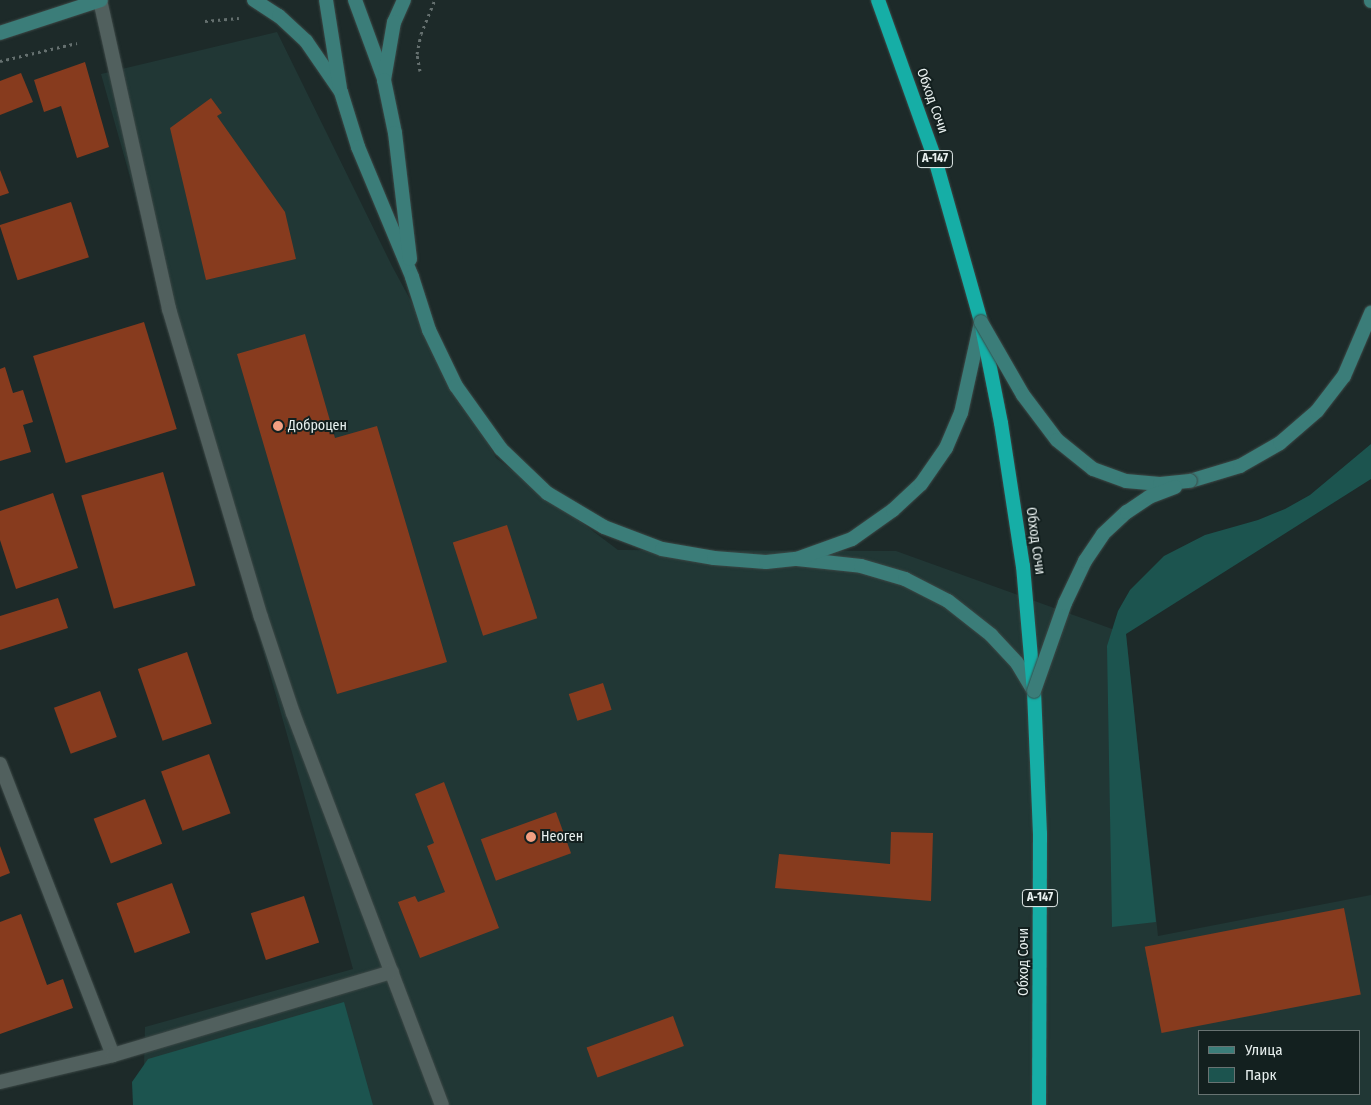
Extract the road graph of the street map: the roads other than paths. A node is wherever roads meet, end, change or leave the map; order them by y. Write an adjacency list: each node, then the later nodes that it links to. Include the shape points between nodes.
1 (101, 0): 7 (main road); 19 (lane, via 169,310 293,713)
2 (254, 0): 9 (main road, А-147, via 279,16 306,40)
3 (326, 0): 9 (main road, А-147)
4 (355, 0): 8 (main road, А-147)
5 (404, 0): 8 (main road, А-147, via 394,22)
6 (878, 0): 12 (highway, Обход Сочи / А-147, via 935,159)
7 (0, 33)
8 (384, 80): 10 (main road, А-147, via 395,133)
9 (341, 92): 10 (main road, А-147, via 358,147)
10 (412, 277): 14 (main road, А-147, via 429,330 456,386 501,449 547,493 604,527 662,549 732,560 766,562)
11 (1371, 313): 13 (main road, А-147, via 1344,376 1317,411 1280,443 1240,466)
12 (980, 322): 13 (main road, А-147, bridge, via 1023,394 1057,440 1094,469 1126,481 1160,484); 14 (main road, А-147, via 961,413 946,448 921,484 893,510 852,538); 15 (highway, Обход Сочи / А-147, bridge, via 1001,423 1023,566)
13 (1190, 481): 15 (main road, А-147, bridge, via 1149,497 1103,534 1085,561 1066,603)
14 (797, 559): 15 (main road, А-147, via 861,566 905,579 948,601 991,636 1017,663)
15 (1034, 692): 23 (highway, Обход Сочи / А-147, via 1040,844)
16 (0, 764): 17 (lane)
17 (14, 802): 18 (lane); 20 (lane)
18 (0, 807)
19 (392, 972): 20 (lane); 22 (lane)
20 (113, 1055): 21 (lane)
21 (0, 1082)
22 (442, 1105)
23 (1039, 1105)

